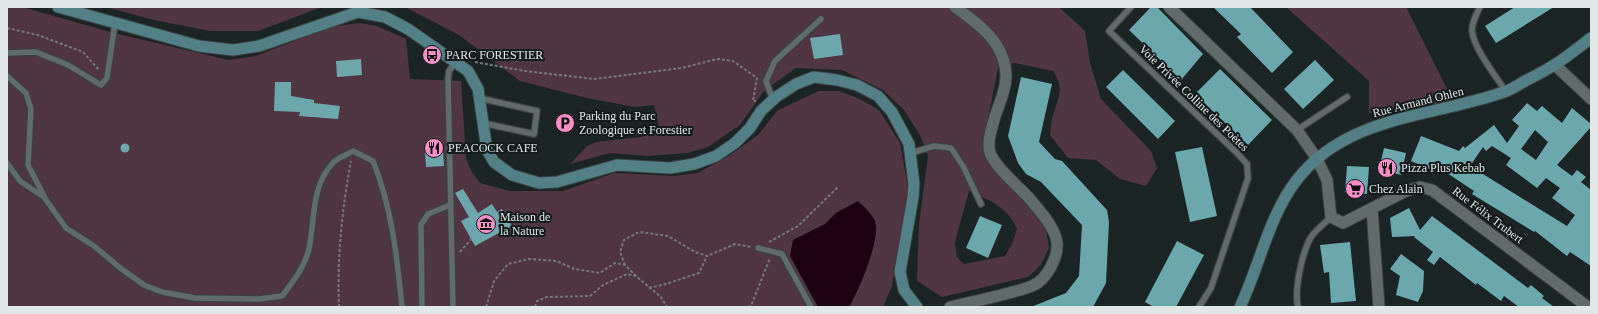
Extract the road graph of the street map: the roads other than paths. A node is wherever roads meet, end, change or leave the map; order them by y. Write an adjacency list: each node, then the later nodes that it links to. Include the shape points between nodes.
1 (58, 7): 7 (main road)
2 (955, 7): 34 (street, via 991,35 1001,51 1004,63 1006,77 989,139 990,152 996,164 1046,218 1057,239 1055,258 1050,269 1045,277 1033,286)
3 (1131, 7): 35 (lane, Voie Privée Colline des Poètes, via 1109,31 1246,164 1248,178 1240,206 1211,288)
4 (1169, 7): 19 (street)
5 (1480, 7): 13 (lane, via 1474,18 1472,31 1475,42)
6 (821, 19): 17 (lane, via 775,61 766,81)
7 (115, 23): 9 (lane, via 107,78 101,85 68,65 36,52); 10 (main road, via 199,46 233,50 259,46 358,12 385,17)
8 (1591, 38): 11 (main road, Rue Armand Ohlen)
9 (7, 53)
10 (456, 62): 15 (main road, via 468,71 478,89); 25 (lane, via 449,70 448,80)
11 (1555, 65): 13 (main road, Rue Armand Ohlen); 16 (street)
12 (7, 76): 23 (lane, via 26,93 31,109 28,165)
13 (1506, 92): 21 (main road, Rue Armand Ohlen, via 1383,123 1341,141)
14 (1347, 97): 19 (lane)
15 (479, 98): 18 (main road); 18 (lane, via 537,111 534,134)
16 (1591, 99)
17 (773, 100): 18 (main road, via 761,111 750,128 716,156 694,164 670,168 617,165 557,182 539,183 512,175 494,162 487,150); 20 (main road, via 796,84 814,77 857,85 878,96 892,112)
18 (483, 123)
19 (1297, 130): 21 (street)
20 (911, 153): 24 (lane, via 934,146 951,148 963,166); 33 (main road, via 913,197 900,272 904,290)
21 (1317, 159): 27 (street, via 1327,180); 36 (main road, Rue Armand Ohlen, via 1297,180 1269,228)
22 (7, 163): 23 (lane, via 20,181)
23 (44, 197): 29 (lane, via 66,228 144,285 162,292 195,298 259,299 282,296 302,267 309,250 318,187 332,163 353,152 373,161 382,183 392,221)
24 (981, 204)
25 (450, 205): 30 (lane, via 428,214 421,225); 31 (lane)
26 (1372, 209): 27 (street, Rue Félix Trubert, via 1343,222); 38 (street); 39 (street, Rue Félix Trubert, via 1406,191 1420,187 1432,190)
27 (1332, 217): 37 (lane, via 1311,237 1301,267)
28 (758, 248): 32 (lane, via 782,254)
29 (402, 307)
30 (422, 307)
31 (453, 307)
32 (811, 307)
33 (916, 307)
34 (950, 307)
35 (1199, 307)
36 (1240, 307)
37 (1298, 307)
38 (1379, 307)
39 (1588, 307)

